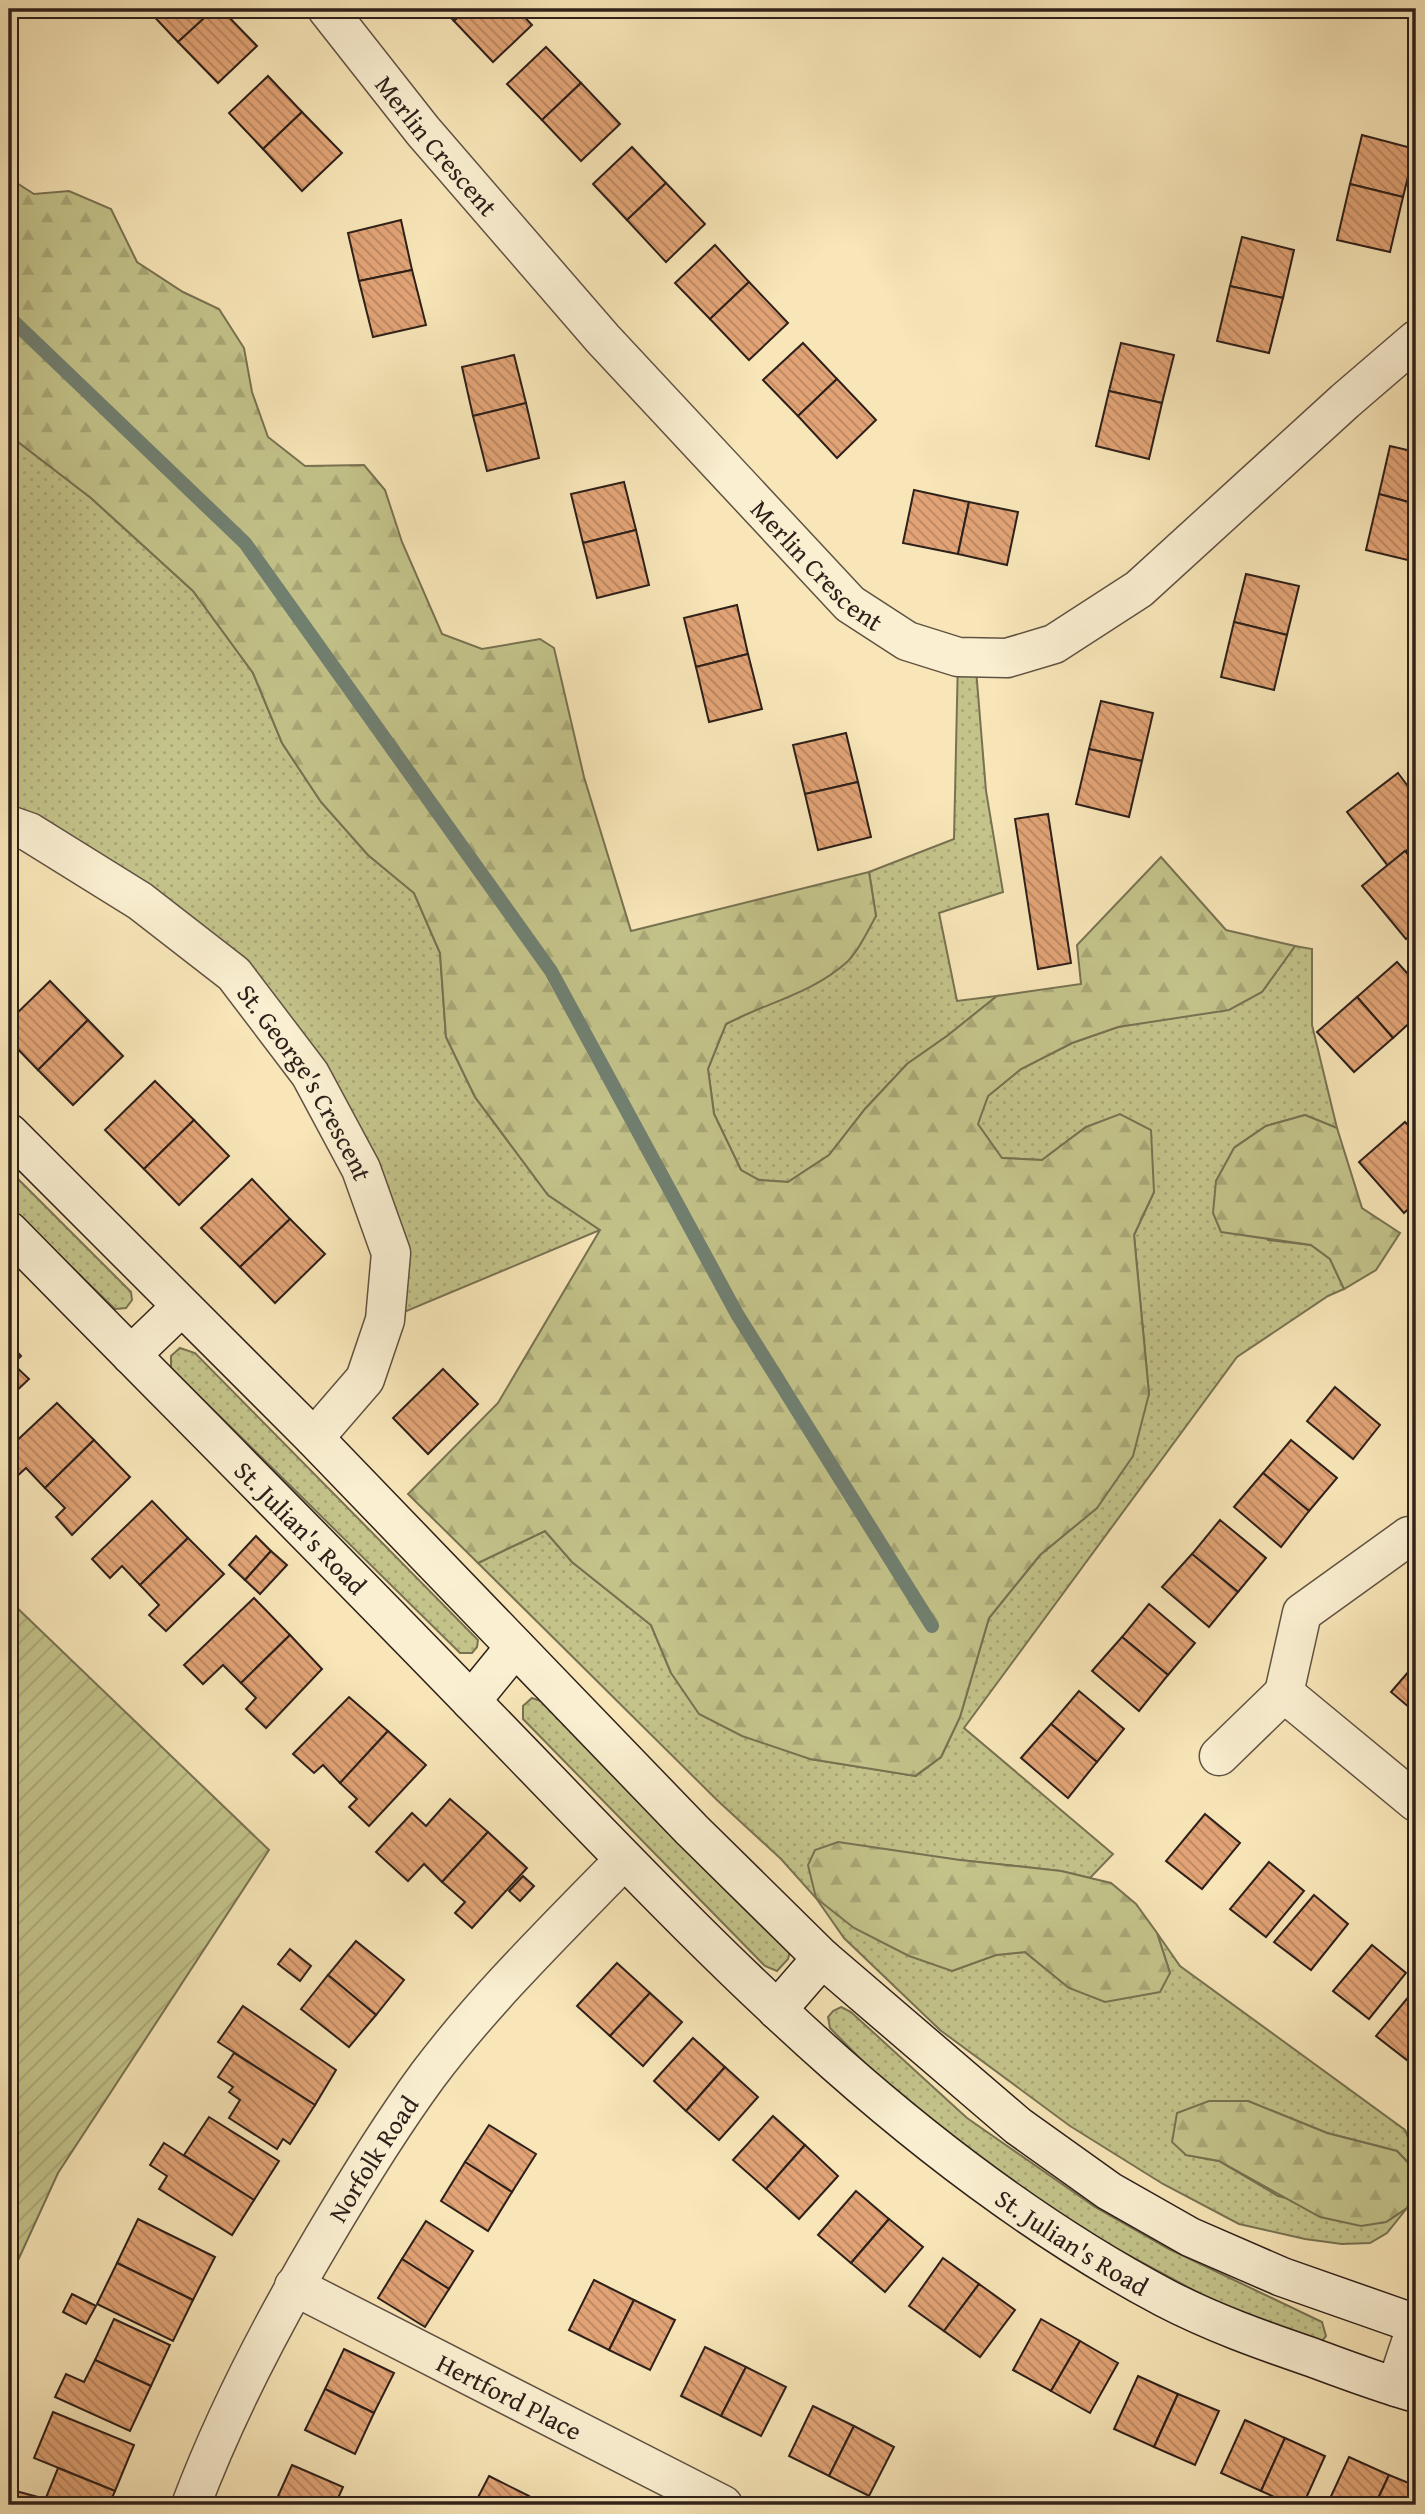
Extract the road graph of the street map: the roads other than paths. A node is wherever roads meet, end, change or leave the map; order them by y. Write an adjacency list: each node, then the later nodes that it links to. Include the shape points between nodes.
1 (327, 9): 2 (street, Merlin Crescent, via 423,131 603,339 850,604 906,641 958,657 1007,658 1054,644 1139,589)
2 (1416, 340)
3 (9, 825): 8 (street, St. George's Crescent, via 29,832 140,901 234,974 310,1074 360,1169 391,1253 386,1320 365,1379)
4 (9, 1133): 6 (street)
5 (9, 1231): 7 (street, St. Julian's Road)
6 (181, 1307): 7 (street); 8 (street)
7 (131, 1355): 12 (street, St. Julian's Road)
8 (314, 1438): 10 (street)
9 (1409, 1536): 11 (street, via 1302,1614)
10 (514, 1647): 12 (street); 16 (street)
11 (1284, 1693): 13 (street); 14 (street)
12 (471, 1701): 15 (street, St. Julian's Road)
13 (1219, 1756)
14 (1416, 1802)
15 (624, 1860): 17 (street, St. Julian's Road); 18 (street, Norfolk Road, via 546,1940 429,2074)
16 (822, 1958): 17 (street); 19 (street, via 1018,2126 1109,2191 1190,2237 1282,2277)
17 (777, 2010): 20 (street, St. Julian's Road, via 942,2152 1078,2249 1243,2334)
18 (294, 2286): 21 (street, Norfolk Road, via 228,2413); 22 (street, Hertford Place)
19 (1416, 2325): 20 (street)
20 (1406, 2390)
21 (191, 2505)
22 (723, 2505)

